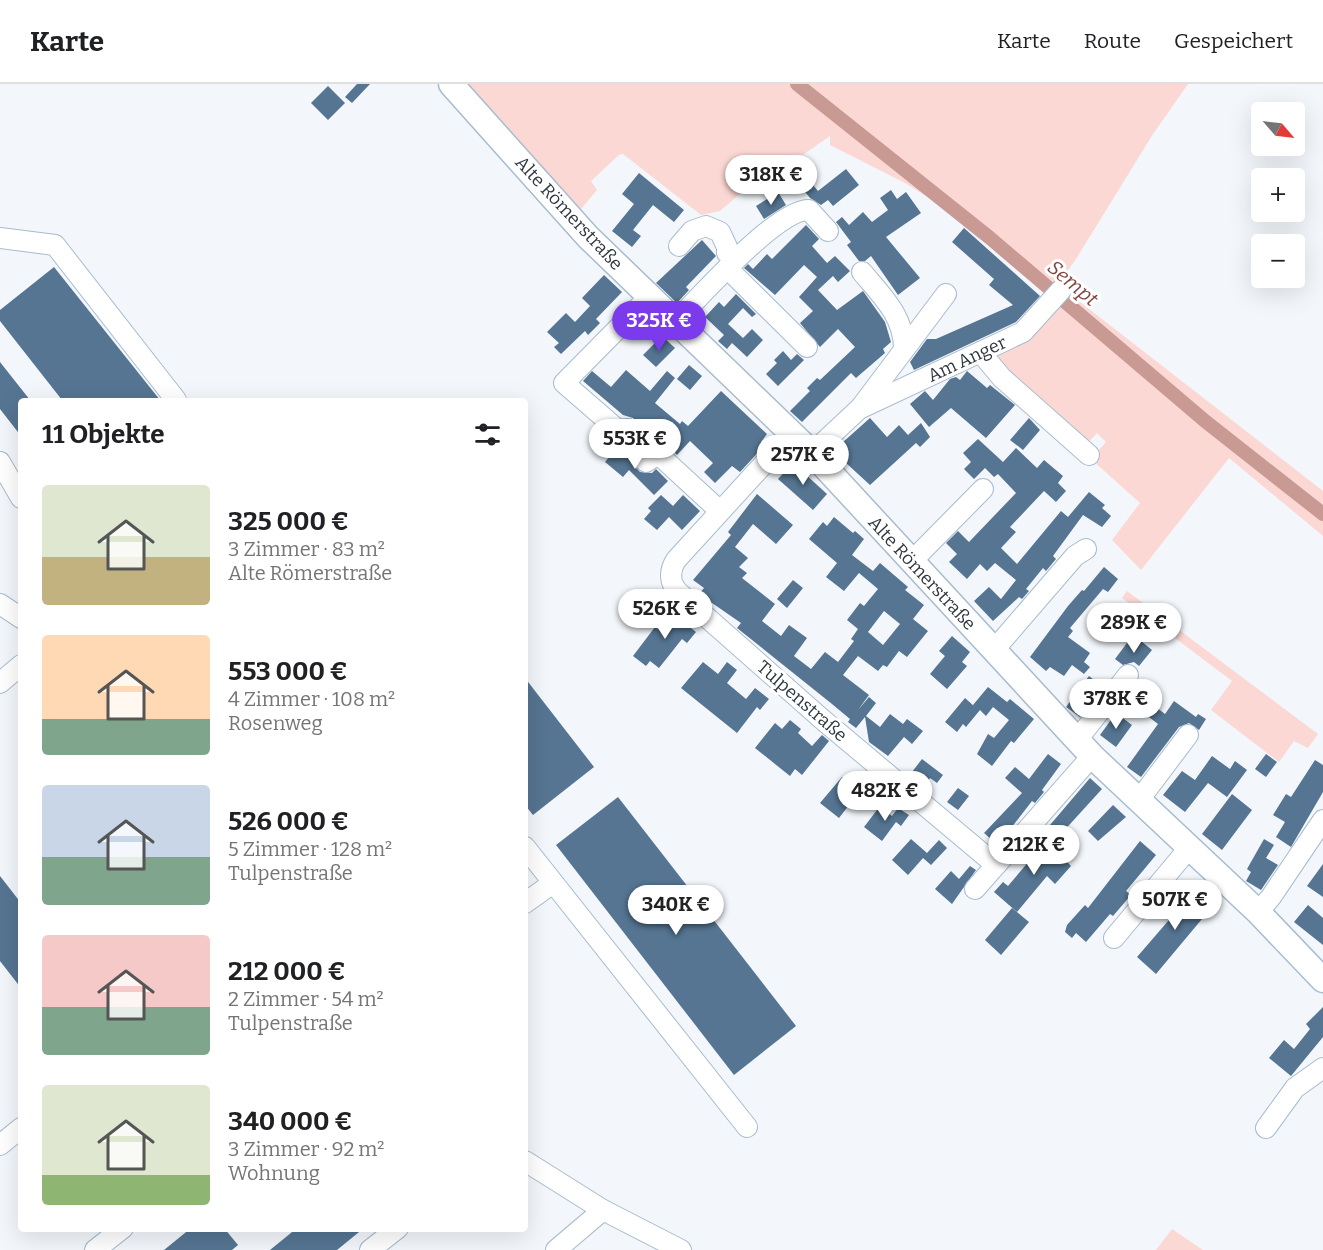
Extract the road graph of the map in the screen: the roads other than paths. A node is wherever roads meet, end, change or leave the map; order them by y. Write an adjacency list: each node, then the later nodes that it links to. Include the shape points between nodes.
1 (451, 84): 10 (main road, Alte Römerstraße, via 588,237)
2 (797, 194): 3 (street)
3 (809, 210): 4 (street); 7 (street, via 800,210)
4 (828, 231)
5 (0, 238): 16 (street, via 55,244)
6 (679, 246): 7 (street, via 692,231 706,226 720,232 727,247)
7 (727, 261): 12 (street); 13 (street)
8 (862, 272): 14 (street, Am Anger, via 897,315)
9 (946, 294): 14 (street, Am Anger)
10 (649, 297): 12 (main road, Alte Römerstraße); 18 (street, via 558,377 618,430)
11 (1056, 297): 15 (street, Am Anger, via 1023,332)
12 (675, 322): 19 (main road, Alte Römerstraße)
13 (807, 347)
14 (904, 349): 17 (street, Am Anger)
15 (981, 353): 17 (street, Am Anger); 21 (street, via 1002,378)
16 (174, 398)
17 (859, 409): 20 (street, Am Anger)
18 (628, 429)
19 (792, 433): 20 (main road, Alte Römerstraße); 26 (street)
20 (812, 453): 28 (main road, Alte Römerstraße)
21 (1089, 455)
22 (0, 462): 25 (street)
23 (646, 462): 26 (street, via 658,454)
24 (983, 489): 28 (street)
25 (18, 493)
26 (720, 512): 41 (street, Tulpenstraße, via 676,560 671,576 678,592)
27 (1086, 549): 31 (street, via 1075,556)
28 (912, 562): 31 (main road, Alte Römerstraße)
29 (0, 604): 30 (street)
30 (18, 616)
31 (994, 651): 36 (main road, Alte Römerstraße)
32 (18, 667): 34 (street)
33 (1128, 675): 36 (street)
34 (0, 682)
35 (1188, 735): 37 (street)
36 (1085, 748): 37 (main road, Alte Römerstraße); 41 (street)
37 (1139, 800): 39 (main road, Alte Römerstraße)
38 (1323, 820): 45 (street)
39 (1189, 848): 45 (main road, Alte Römerstraße); 46 (street)
40 (528, 851): 42 (street)
41 (996, 865): 43 (street)
42 (553, 883): 44 (street); 49 (street)
43 (975, 889)
44 (528, 901)
45 (1258, 912): 47 (main road, Alte Römerstraße)
46 (1114, 938)
47 (1321, 973)
48 (1323, 1068): 50 (street, via 1295,1088)
49 (747, 1127)
50 (1266, 1128)
51 (18, 1130): 52 (street)
52 (0, 1145)
53 (528, 1163): 54 (street)
54 (603, 1210): 59 (street); 60 (street)
55 (118, 1232): 57 (street)
56 (393, 1232): 58 (street)
57 (95, 1250)
58 (370, 1250)
59 (556, 1250)
60 (681, 1250)

